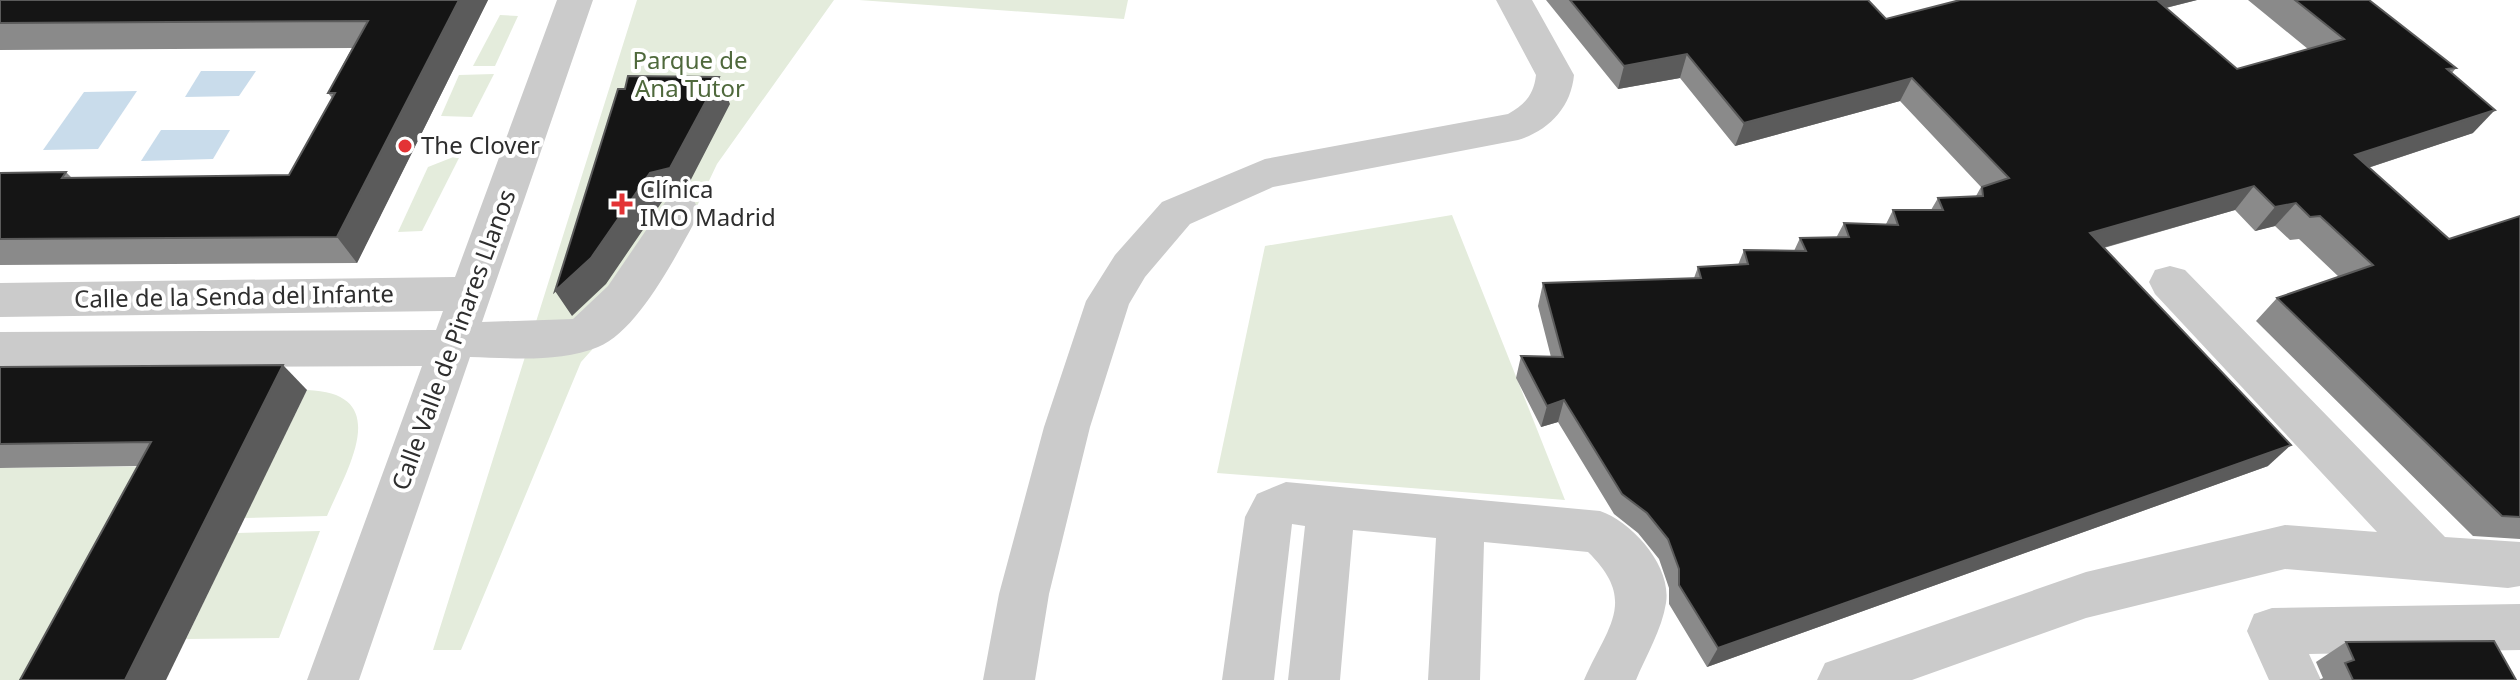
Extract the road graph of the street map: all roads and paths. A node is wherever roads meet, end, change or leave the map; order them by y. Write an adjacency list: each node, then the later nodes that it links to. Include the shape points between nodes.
1 (575, 0): 5 (street, Calle Valle de Pinares Llanos)
2 (1514, 0): 15 (street, via 1555,75 1538,115 1479,136 1265,174 1231,186 1176,213 1130,266 1108,301 1067,427 1024,594)
3 (680, 212): 7 (street, Calle de la Senda del Infante, via 640,275 584,335)
4 (2170, 282): 11 (street)
5 (469, 294): 6 (street, Calle de la Senda del Infante); 7 (street, Calle Valle de Pinares Llanos)
6 (0, 300)
7 (453, 344): 8 (street, Calle de la Senda del Infante); 14 (street, Calle Valle de Pinares Llanos)
8 (0, 350)
9 (1331, 507): 10 (street); 16 (street, via 1286,503 1269,517); 17 (street)
10 (1461, 519): 18 (street); 19 (street, via 1600,532 1620,550 1642,599)
11 (2433, 558): 12 (street); 20 (street, via 2285,547 2086,595)
12 (2520, 564)
13 (2520, 627): 21 (street, via 2272,631)
14 (333, 680)
15 (1009, 680)
16 (1248, 680)
17 (1314, 680)
18 (1454, 680)
19 (1610, 680)
20 (1843, 680)
21 (2295, 680)

